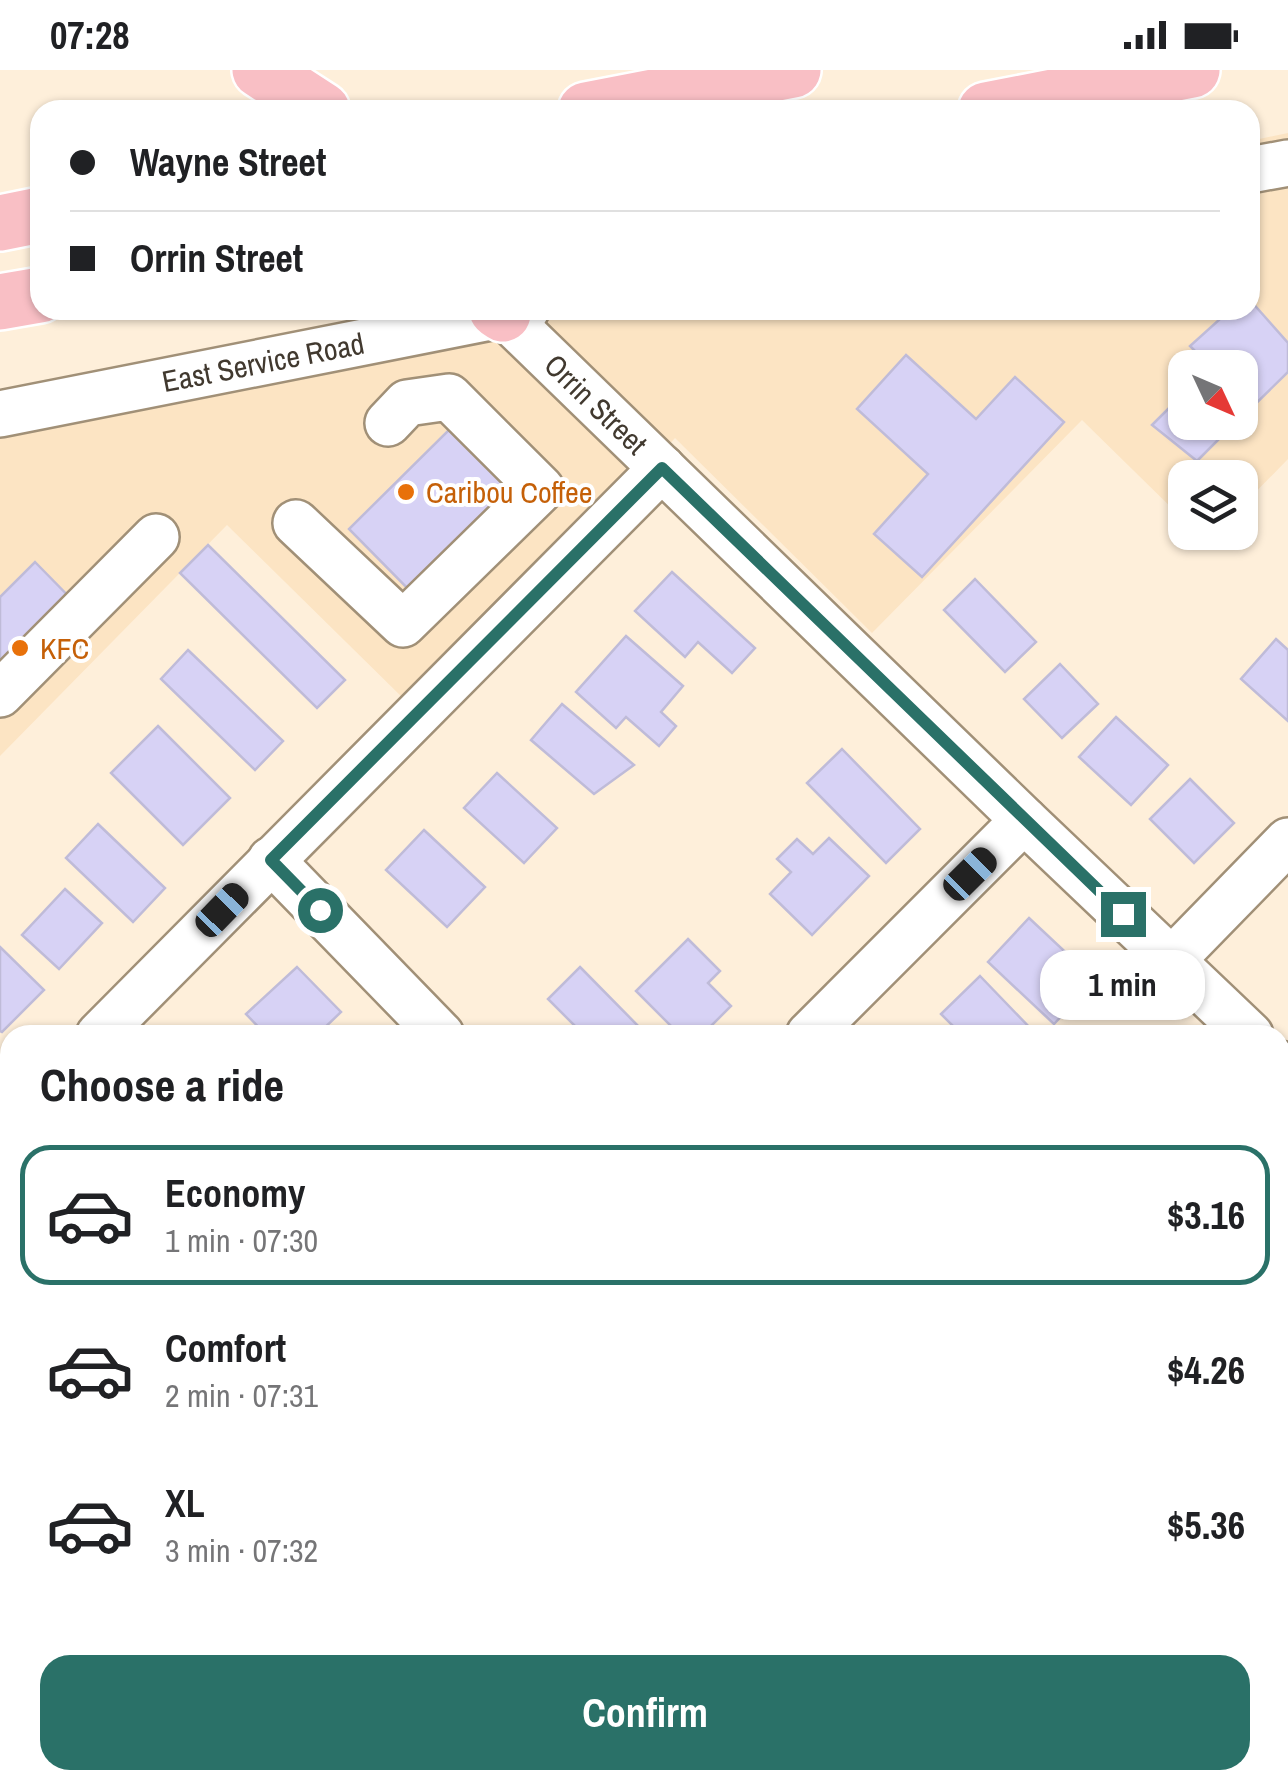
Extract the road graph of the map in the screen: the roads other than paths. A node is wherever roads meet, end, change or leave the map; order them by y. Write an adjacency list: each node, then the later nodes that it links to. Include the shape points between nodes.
1 (250, 70): 5 (highway)
2 (260, 70): 6 (highway)
3 (793, 70): 7 (highway)
4 (1192, 70): 8 (highway)
5 (266, 100)
6 (306, 100)
7 (638, 100)
8 (1038, 100)
9 (1288, 162): 10 (street)
10 (1260, 168)
11 (30, 217): 12 (highway)
12 (0, 223)
13 (30, 296): 14 (highway)
14 (0, 302)
15 (462, 320): 17 (street, East Service Road)
16 (515, 320): 19 (street, Orrin Street)
17 (0, 414)
18 (388, 423): 20 (street, via 407,403 450,398 542,488 403,624)
19 (662, 468): 23 (street, Orrin Street); 25 (street)
20 (296, 523)
21 (156, 537): 22 (street)
22 (0, 694)
23 (1024, 820): 26 (street, Orrin Street); 29 (street)
24 (1288, 841): 26 (street)
25 (271, 860): 27 (street); 28 (street)
26 (1172, 960): 30 (street, Orrin Street)
27 (109, 1025)
28 (431, 1025)
29 (819, 1025)
30 (1240, 1025)

